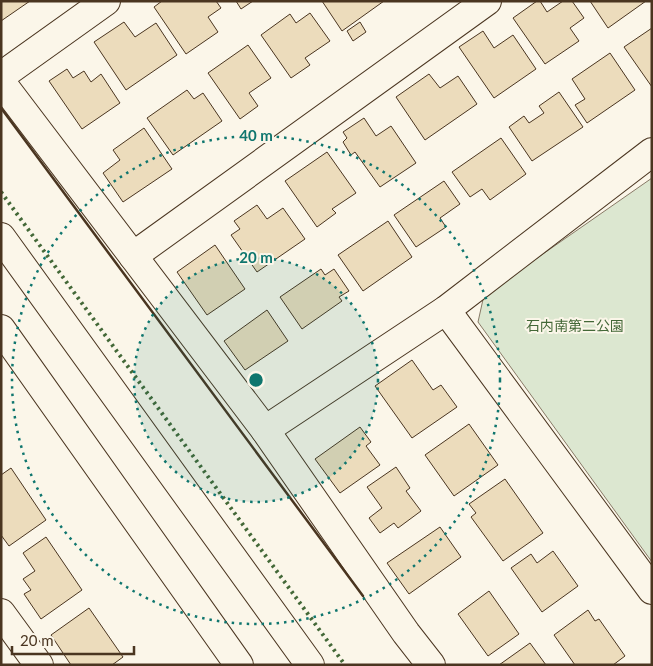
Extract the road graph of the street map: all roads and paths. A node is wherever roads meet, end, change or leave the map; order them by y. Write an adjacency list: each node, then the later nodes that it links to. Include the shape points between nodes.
1 (106, 1): 3 (street)
2 (487, 1): 7 (street)
3 (1, 76)
4 (1, 82): 7 (street)
5 (652, 152): 8 (street)
6 (1, 237): 15 (street)
7 (132, 256): 10 (street)
8 (446, 310): 10 (street); 11 (street)
9 (1, 329): 14 (street)
10 (265, 430): 16 (street)
11 (652, 590)
12 (1, 613): 13 (street)
13 (39, 665)
14 (239, 665)
15 (310, 665)
16 (431, 665)

